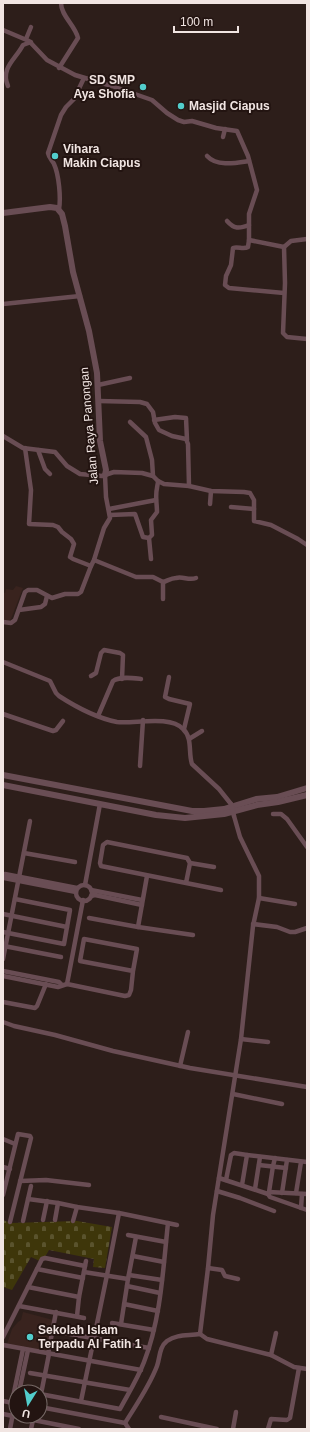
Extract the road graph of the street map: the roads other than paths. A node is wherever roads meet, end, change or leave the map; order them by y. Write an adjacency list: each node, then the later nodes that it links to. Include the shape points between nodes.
1 (61, 3): 6 (street, via 61,8 78,38)
2 (31, 27): 4 (street)
3 (3, 30): 4 (street)
4 (26, 39): 5 (street)
5 (31, 42): 6 (street, via 42,56); 8 (street, via 23,45 8,66 5,77)
6 (60, 68): 7 (street)
7 (84, 78): 9 (street, via 152,100 178,120 190,120); 13 (street, via 74,99 61,115 48,153 57,175)
8 (8, 86)
9 (225, 129): 10 (street); 12 (street, via 237,132)
10 (224, 138)
11 (207, 156): 12 (street, via 217,162)
12 (249, 161): 16 (street, via 257,190)
13 (59, 209): 14 (street, via 50,206); 21 (street, Jalan Raya Panongan)
14 (3, 213)
15 (227, 221): 16 (street, via 235,228)
16 (248, 225): 18 (street)
17 (307, 239): 19 (street, via 293,241)
18 (249, 240): 19 (street); 20 (street, via 246,248 234,248 226,276 226,286)
19 (284, 247): 20 (street)
20 (284, 293): 23 (street, via 284,335 289,338)
21 (80, 296): 22 (street); 25 (street, Jalan Raya Panongan, via 90,331)
22 (3, 304)
23 (307, 339)
24 (130, 378): 25 (street)
25 (98, 385): 26 (street, Jalan Raya Panongan)
26 (98, 401): 27 (street, via 148,404); 34 (street, Jalan Raya Panongan)
27 (154, 420): 30 (street, via 160,431); 30 (street, via 186,418)
28 (130, 422): 35 (street, via 146,438)
29 (3, 436): 31 (street)
30 (187, 440): 37 (street)
31 (25, 448): 32 (street); 49 (street, via 31,490 29,524 58,527 74,544 70,556)
32 (38, 450): 33 (street); 34 (street, via 55,452 67,466 78,473)
33 (50, 474)
34 (105, 475): 35 (street, via 118,472); 43 (street, Jalan Raya Panongan)
35 (153, 476): 36 (street)
36 (158, 481): 37 (street, via 164,484); 39 (street)
37 (189, 486): 38 (street)
38 (211, 491): 40 (street); 42 (street, via 250,493 254,500)
39 (156, 500): 43 (street); 45 (street, via 157,512 150,520 152,535)
40 (210, 504)
41 (231, 507): 42 (street)
42 (254, 508): 46 (street, via 254,521 271,525)
43 (108, 509): 44 (street, Jalan Raya Panongan)
44 (110, 515): 45 (street, via 135,514 143,537); 47 (street)
45 (149, 538): 48 (street)
46 (307, 545)
47 (94, 560): 49 (street); 51 (street, via 136,577 153,577)
48 (151, 560)
49 (91, 566): 52 (street, via 79,593 53,598)
50 (196, 578): 51 (street, via 175,578)
51 (163, 582): 53 (street)
52 (47, 596): 54 (street, via 45,604 41,607); 54 (street, via 37,590 27,590)
53 (163, 599)
54 (19, 610): 55 (street, via 12,623)
55 (3, 622)
56 (3, 662): 62 (street, via 50,681 59,696)
57 (91, 676): 59 (street, via 96,673 104,650 123,655)
58 (169, 677): 65 (street, via 165,697 190,704)
59 (122, 679): 60 (street); 62 (street, via 113,680)
60 (141, 679)
61 (3, 714): 64 (street, via 54,731)
62 (98, 716): 63 (street, via 120,722)
63 (143, 720): 65 (street, via 179,725); 68 (street)
64 (63, 721)
65 (184, 729): 67 (street)
66 (202, 731): 67 (street)
67 (189, 739): 90 (street, bridge, via 192,764 231,804 240,837 259,876)
68 (140, 766)
69 (3, 775): 72 (street)
70 (3, 785): 74 (street)
71 (307, 788): 72 (street, via 224,809 204,811 182,810)
72 (102, 795): 74 (street)
73 (307, 795): 74 (street, via 224,814 185,818)
74 (100, 804): 85 (street)
75 (273, 814): 77 (street, via 281,814 288,819)
76 (30, 822): 78 (street)
77 (307, 847)
78 (24, 852): 79 (street); 83 (street)
79 (76, 862)
80 (190, 862): 81 (street); 82 (street, via 187,858 104,843 100,865); 84 (street)
81 (214, 867)
82 (147, 876): 84 (street); 93 (street)
83 (19, 879): 86 (street); 91 (street)
84 (186, 883): 88 (street)
85 (85, 885): 86 (street, via 81,885); 87 (street)
86 (77, 890): 92 (street, via 78,897)
87 (91, 890): 89 (street); 93 (street)
88 (221, 890)
89 (91, 896): 92 (street); 93 (street)
90 (259, 898): 94 (street); 98 (street)
91 (15, 899): 96 (street); 99 (street, via 70,910)
92 (83, 900): 111 (street)
93 (142, 902): 100 (street)
94 (295, 904)
95 (3, 914): 96 (street)
96 (12, 916): 99 (street); 102 (street)
97 (89, 918): 100 (street)
98 (253, 924): 101 (street, via 277,927 290,932); 115 (street)
99 (67, 927): 102 (street, via 64,944)
100 (138, 927): 103 (street)
101 (307, 928)
102 (6, 932): 104 (street)
103 (193, 935)
104 (4, 946): 105 (street); 106 (street)
105 (61, 957)
106 (3, 959)
107 (133, 971): 107 (street, via 137,949 84,939 80,961); 111 (street, via 131,990 129,995 125,996)
108 (3, 972): 111 (street)
109 (3, 976): 110 (street)
110 (46, 984): 111 (street, via 58,987); 112 (street, via 35,1008)
111 (64, 984)
112 (3, 1002)
113 (3, 1022): 117 (street)
114 (188, 1032): 117 (street)
115 (241, 1039): 116 (street); 118 (street)
116 (268, 1042)
117 (180, 1066): 118 (street)
118 (235, 1076): 119 (street); 120 (street)
119 (307, 1087)
120 (233, 1094): 121 (street); 135 (street)
121 (282, 1104)
122 (3, 1139): 123 (street)
123 (15, 1144): 134 (street); 137 (street, via 19,1133 31,1136)
124 (247, 1155): 125 (street); 136 (street, via 231,1155); 140 (street)
125 (260, 1157): 126 (street); 130 (street)
126 (275, 1158): 127 (street); 131 (street)
127 (287, 1160): 128 (street); 133 (street)
128 (301, 1162): 129 (street); 147 (street)
129 (307, 1162)
130 (259, 1165): 131 (street); 142 (street)
131 (273, 1166): 133 (street); 145 (street)
132 (3, 1167): 134 (street)
133 (286, 1168): 146 (street)
134 (10, 1169): 144 (street)
135 (219, 1178): 136 (street); 139 (street)
136 (228, 1180): 139 (street); 140 (street)
137 (20, 1181): 138 (street, via 46,1180); 161 (street)
138 (89, 1185)
139 (218, 1185): 143 (street)
140 (242, 1185): 142 (street)
141 (30, 1186): 149 (street)
142 (255, 1189): 145 (street)
143 (217, 1191): 155 (street); 169 (street, via 211,1225)
144 (3, 1193)
145 (268, 1193): 146 (street); 153 (street, via 270,1197)
146 (282, 1193): 147 (street)
147 (296, 1193): 148 (street)
148 (305, 1194): 153 (street)
149 (28, 1199): 150 (street); 157 (street)
150 (47, 1201): 151 (street); 158 (street)
151 (58, 1203): 152 (street); 159 (street)
152 (77, 1207): 156 (street); 160 (street)
153 (301, 1208): 154 (street)
154 (307, 1210)
155 (274, 1211)
156 (118, 1213): 162 (street); 172 (street)
157 (24, 1220)
158 (43, 1220)
159 (55, 1220)
160 (73, 1221)
161 (10, 1222)
162 (168, 1223): 163 (street); 166 (street)
163 (177, 1225)
164 (128, 1235): 165 (street)
165 (136, 1237): 166 (street); 167 (street)
166 (166, 1242): 168 (street)
167 (133, 1256): 168 (street); 173 (street)
168 (164, 1262): 176 (street)
169 (208, 1268): 175 (street, via 222,1270 225,1276); 192 (street)
170 (37, 1269): 171 (street, via 45,1258 86,1264); 174 (street); 178 (street)
171 (84, 1272): 172 (street); 174 (street)
172 (107, 1275): 173 (street); 194 (street)
173 (128, 1277): 176 (street); 177 (street)
174 (82, 1278): 180 (street)
175 (238, 1279)
176 (162, 1280): 179 (street)
177 (127, 1286): 179 (street); 181 (street)
178 (28, 1287): 180 (street); 182 (street)
179 (160, 1293): 183 (street)
180 (79, 1297): 185 (street)
181 (124, 1304): 183 (street); 188 (street)
182 (19, 1306): 184 (street); 193 (street)
183 (158, 1311): 189 (street)
184 (56, 1312): 185 (street); 190 (street)
185 (77, 1316): 186 (street)
186 (84, 1318)
187 (112, 1323): 188 (street)
188 (121, 1324): 189 (street)
189 (154, 1330): 196 (street)
190 (53, 1331): 194 (street); 198 (street)
191 (276, 1333): 199 (street)
192 (200, 1334): 199 (street, via 207,1339); 216 (street, via 172,1337 165,1342 150,1383)
193 (3, 1338)
194 (94, 1338): 196 (street); 200 (street)
195 (3, 1345): 197 (street)
196 (149, 1348): 203 (street)
197 (25, 1349): 198 (street); 207 (street)
198 (48, 1354): 200 (street); 205 (street)
199 (271, 1355): 201 (street)
200 (90, 1361): 203 (street); 206 (street)
201 (299, 1368): 202 (street); 221 (street, via 290,1418 271,1419)
202 (307, 1369)
203 (141, 1370): 209 (street)
204 (30, 1373): 205 (street)
205 (45, 1375): 206 (street); 208 (street)
206 (84, 1382): 209 (street); 211 (street)
207 (18, 1384)
208 (43, 1384)
209 (130, 1390): 211 (street, via 119,1410)
210 (48, 1395): 211 (street)
211 (81, 1401)
212 (48, 1409): 216 (street)
213 (236, 1412): 220 (street)
214 (161, 1417): 219 (street)
215 (48, 1423): 217 (street)
216 (125, 1423): 218 (street)
217 (79, 1429)
218 (129, 1429)
219 (217, 1429)
220 (233, 1429)
221 (268, 1429)

